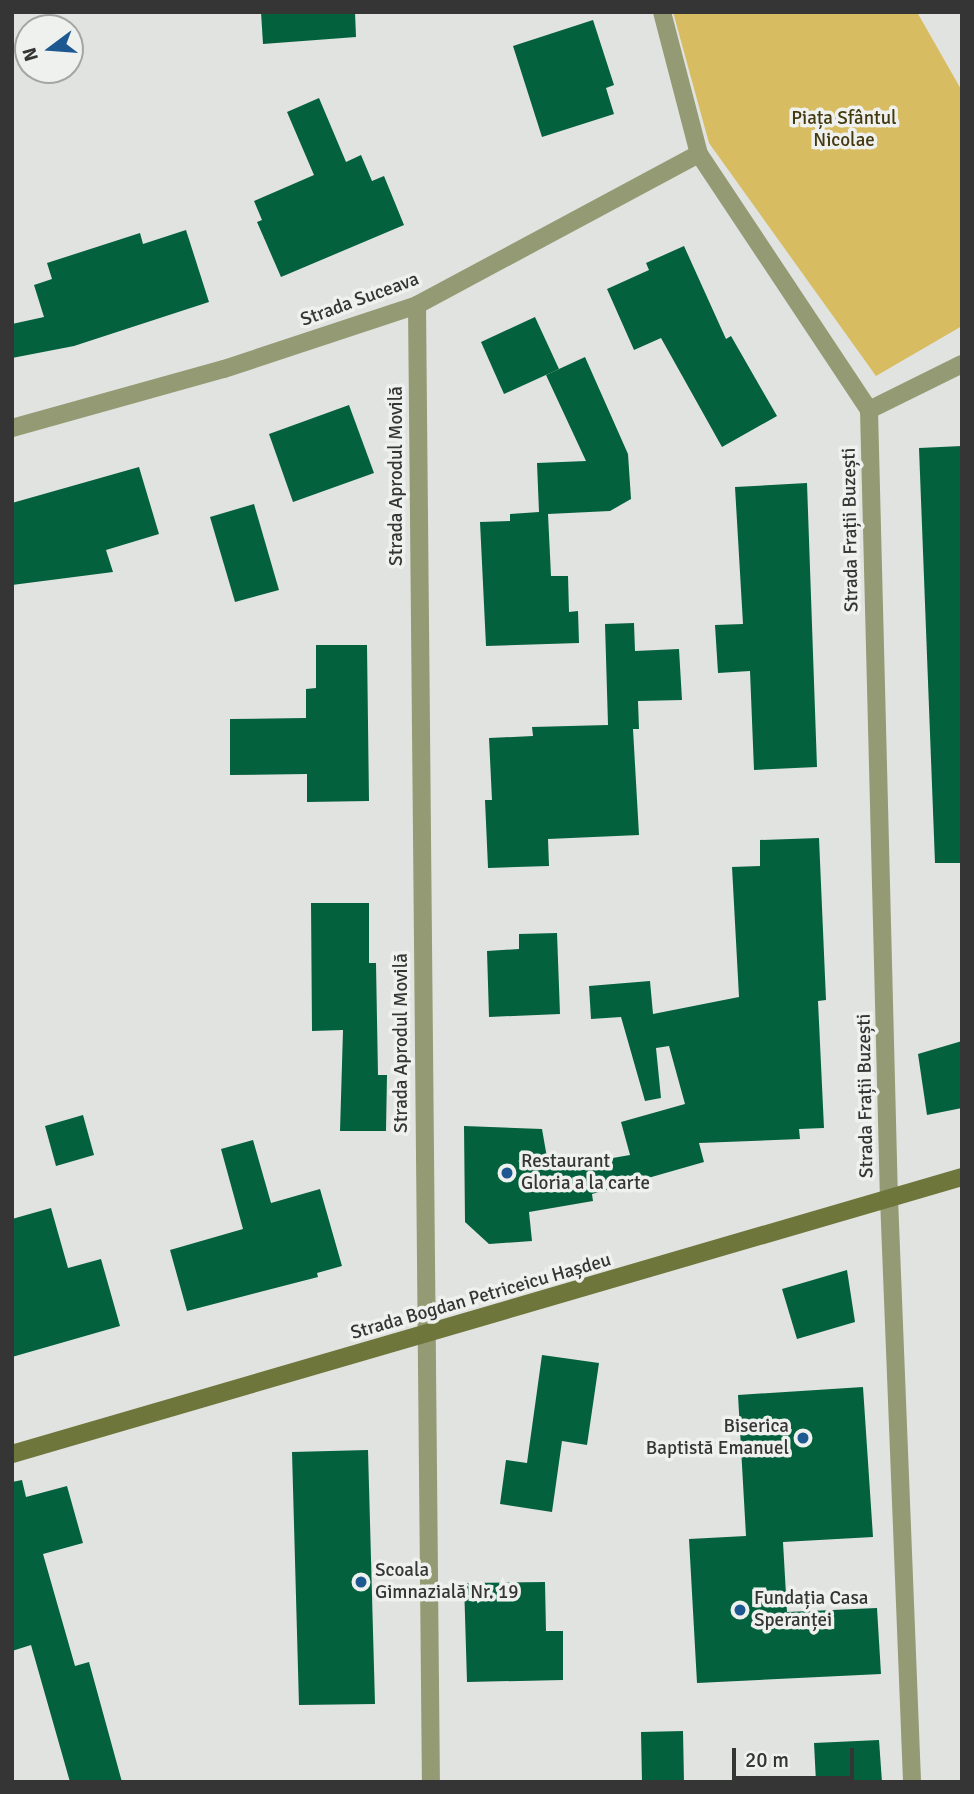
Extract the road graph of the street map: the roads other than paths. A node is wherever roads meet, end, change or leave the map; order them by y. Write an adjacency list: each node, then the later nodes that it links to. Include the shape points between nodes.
1 (662, 12): 2 (street)
2 (699, 153): 3 (street, Strada Suceava); 5 (street)
3 (417, 305): 6 (street, Strada Suceava, via 224,369); 9 (street, Strada Aprodul Movilă)
4 (962, 364): 5 (street)
5 (869, 410): 8 (street, Strada Frații Buzești)
6 (12, 428)
7 (962, 1177): 8 (street, Strada Bogdan Petriceicu Hașdeu)
8 (889, 1198): 9 (street, Strada Bogdan Petriceicu Hașdeu); 12 (street, Strada Frații Buzești)
9 (427, 1335): 10 (street, Strada Bogdan Petriceicu Hașdeu); 11 (street, Strada Aprodul Movilă)
10 (12, 1454)
11 (430, 1782)
12 (912, 1782)

